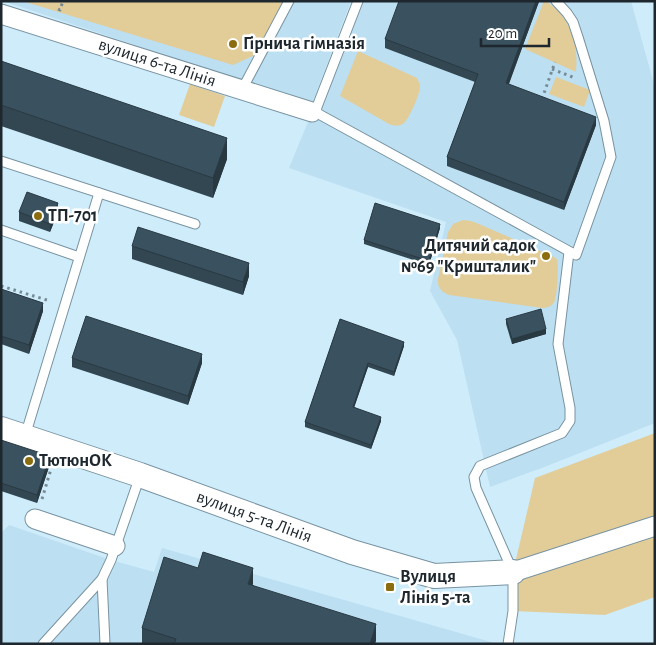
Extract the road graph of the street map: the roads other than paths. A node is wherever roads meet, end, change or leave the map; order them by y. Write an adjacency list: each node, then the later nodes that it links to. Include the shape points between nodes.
1 (289, 1): 5 (lane)
2 (358, 1): 6 (lane)
3 (556, 1): 11 (lane, via 573,22 604,121 611,157 576,255)
4 (1, 14): 5 (street, вулиця 6-та Лінія)
5 (241, 90): 6 (street, вулиця 6-та Лінія)
6 (314, 112): 11 (lane)
7 (1, 161): 8 (lane)
8 (99, 193): 9 (lane); 12 (lane)
9 (195, 224)
10 (1, 230): 12 (lane)
11 (569, 252): 19 (lane, via 558,344 570,421 562,433 480,466 474,477)
12 (79, 257): 14 (lane)
13 (1, 428): 14 (street, вулиця 5-та Лінія)
14 (25, 436): 15 (street, вулиця 5-та Лінія)
15 (140, 475): 18 (lane); 19 (street, вулиця 5-та Лінія, via 352,552 434,576)
16 (35, 519): 18 (street)
17 (655, 526): 19 (street)
18 (115, 546): 20 (lane)
19 (513, 572): 23 (lane)
20 (102, 579): 21 (lane); 22 (lane)
21 (43, 644)
22 (105, 644)
23 (508, 644)

